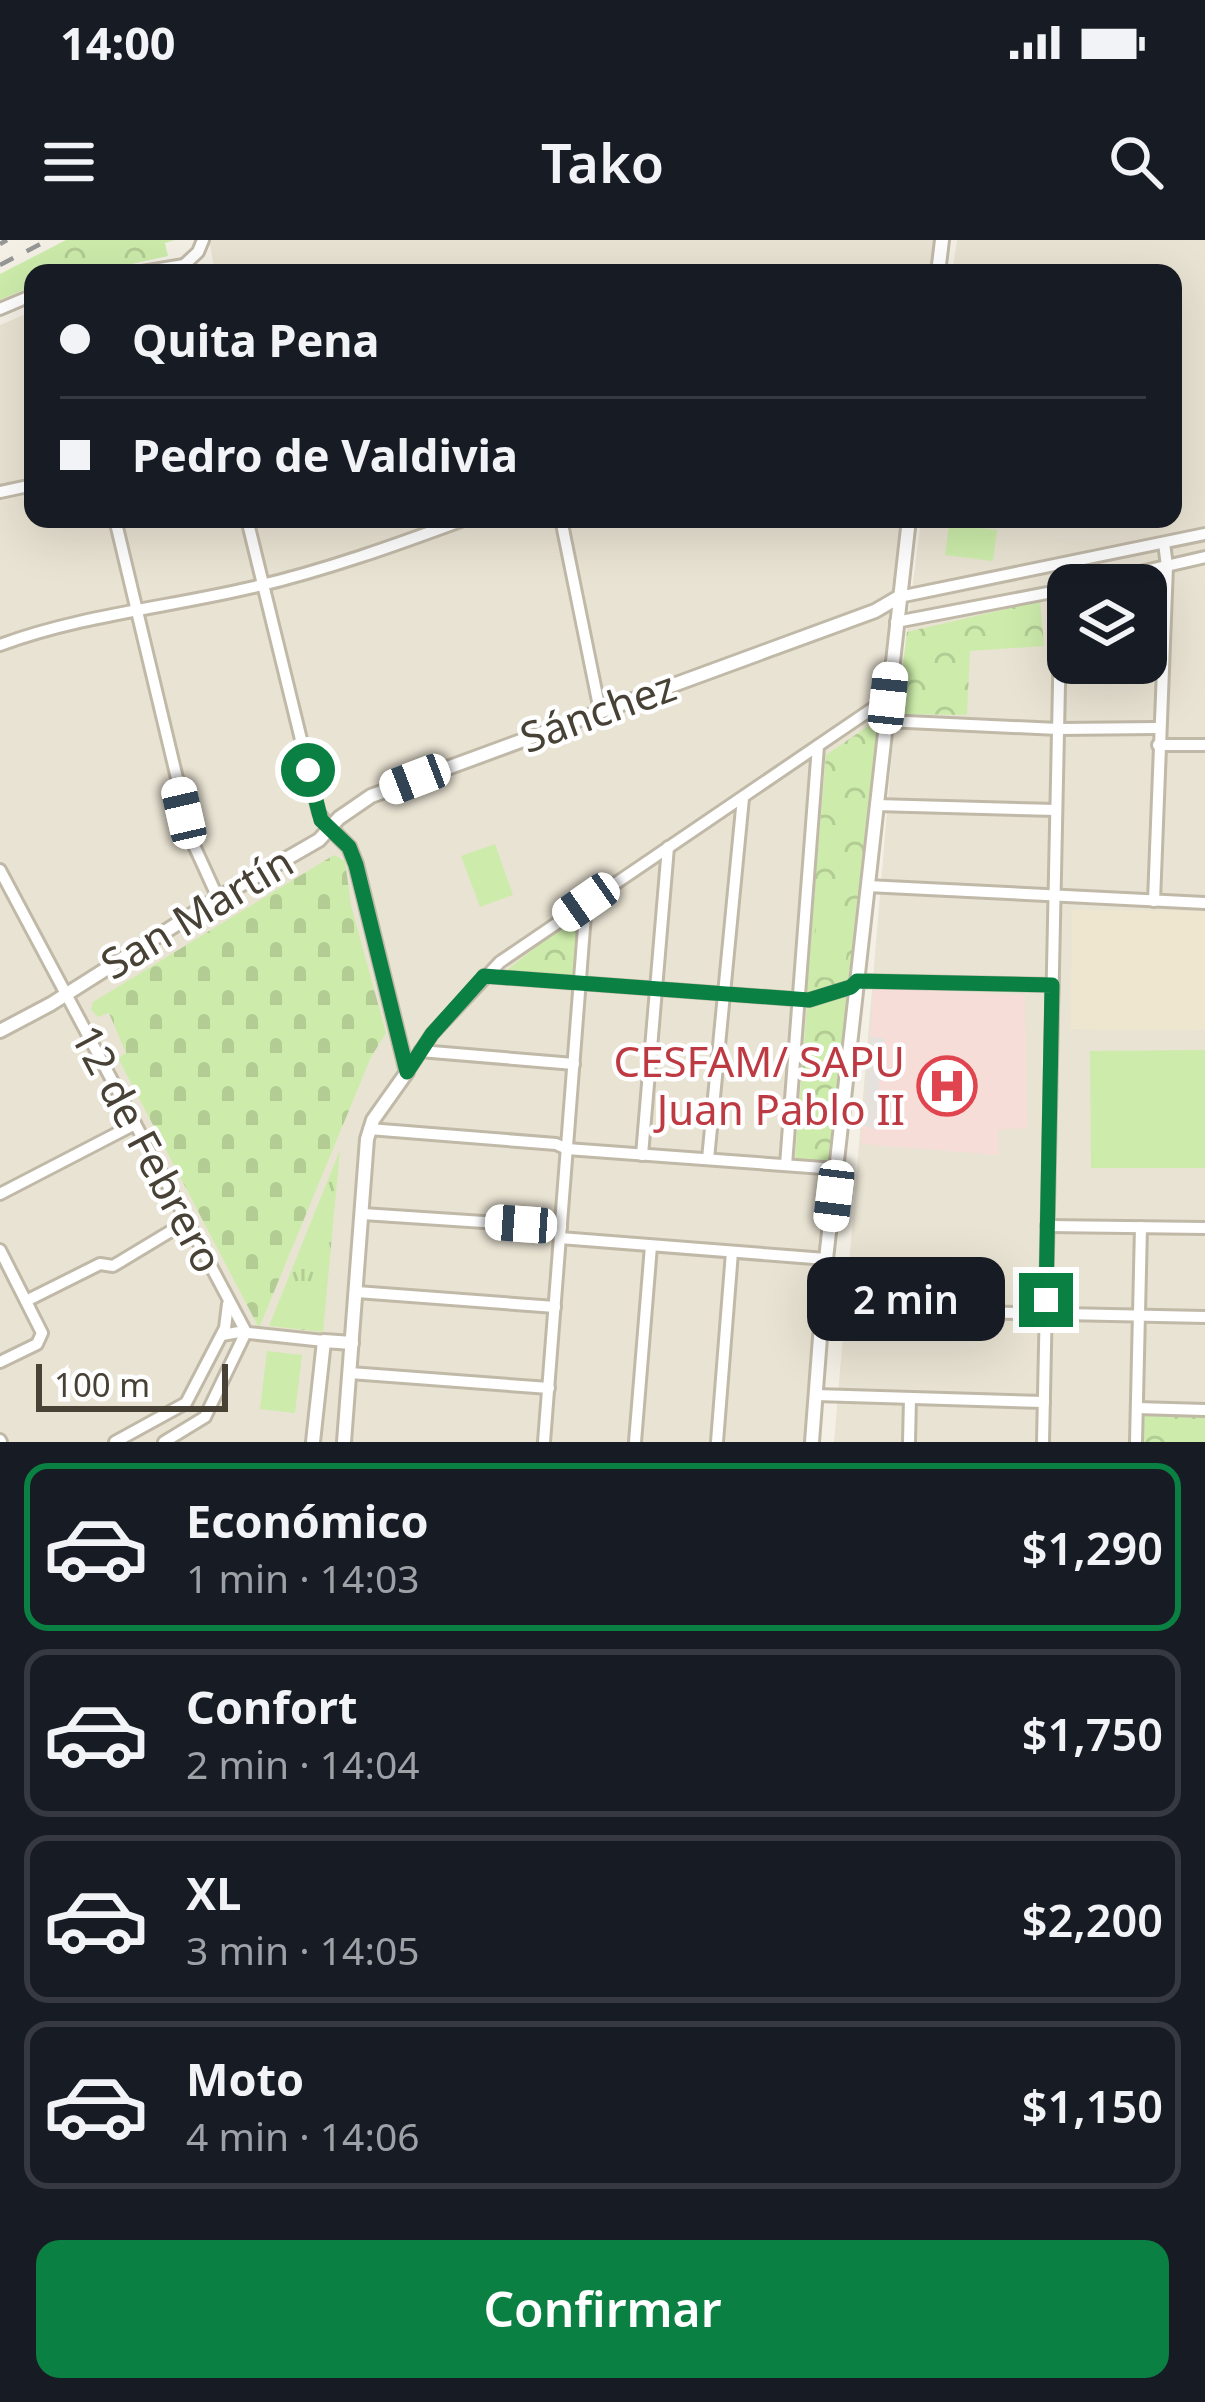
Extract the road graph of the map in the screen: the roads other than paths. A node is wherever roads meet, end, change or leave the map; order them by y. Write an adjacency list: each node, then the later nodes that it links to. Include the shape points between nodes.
1 (118, 528): 15 (street)
2 (249, 528): 11 (street)
3 (441, 528): 11 (street)
4 (563, 528): 21 (street)
5 (908, 528): 13 (street)
6 (1205, 534): 7 (street, Sánchez)
7 (1164, 543): 9 (street); 13 (street, Sánchez)
8 (1205, 557): 10 (street)
9 (1167, 564)
10 (1167, 566)
11 (263, 585): 15 (street); 31 (street, via 319,813)
12 (1047, 593): 16 (street)
13 (899, 597): 14 (street, Sánchez); 16 (street)
14 (875, 610): 16 (street); 21 (street, Sánchez)
15 (137, 612): 17 (street); 35 (street, via 192,842)
16 (896, 622): 20 (street)
17 (0, 645)
18 (1060, 684): 24 (street)
19 (1160, 684): 23 (street)
20 (888, 698): 22 (street); 27 (street)
21 (600, 711): 31 (street, Sánchez, via 371,796)
22 (886, 721): 24 (street); 29 (street)
23 (1158, 728): 24 (street); 25 (street)
24 (1058, 729): 30 (street)
25 (1158, 745): 26 (street); 37 (street)
26 (1205, 745)
27 (818, 746): 28 (street); 47 (street)
28 (743, 798): 32 (street); 45 (street)
29 (876, 805): 30 (street); 34 (street)
30 (1056, 810): 36 (street)
31 (331, 829): 35 (street, San Martín); 51 (street, via 356,865)
32 (668, 848): 38 (street); 44 (street)
33 (0, 870): 46 (street, 12 de Febrero)
34 (867, 886): 36 (street); 41 (street)
35 (218, 898): 46 (street, San Martín)
36 (1054, 898): 37 (street); 43 (street)
37 (1154, 901): 39 (street)
38 (586, 902): 40 (street); 42 (street)
39 (1205, 903)
40 (484, 976): 42 (street); 49 (street)
41 (857, 981): 43 (street); 47 (street); 58 (street)
42 (580, 984): 44 (street); 50 (street)
43 (1052, 985): 62 (street)
44 (656, 989): 45 (street); 55 (street)
45 (724, 993): 47 (street); 56 (street)
46 (65, 994): 48 (street, San Martín); 52 (street, 12 de Febrero)
47 (800, 999): 57 (street)
48 (0, 1031)
49 (420, 1052): 50 (street); 51 (street)
50 (574, 1064): 54 (street)
51 (407, 1072): 53 (street)
52 (135, 1124): 59 (street); 61 (street, 12 de Febrero)
53 (369, 1129): 54 (street); 60 (street)
54 (567, 1149): 55 (street); 65 (street)
55 (643, 1155): 56 (street)
56 (708, 1160): 57 (street)
57 (786, 1165): 58 (street)
58 (837, 1168): 69 (street)
59 (0, 1194)
60 (363, 1214): 65 (street); 70 (street)
61 (186, 1222): 71 (street, via 113,1266 100,1264); 72 (street, 12 de Febrero)
62 (1047, 1226): 63 (street); 75 (street)
63 (1141, 1227): 64 (street); 76 (street)
64 (1205, 1228)
65 (561, 1233): 66 (street); 73 (street)
66 (651, 1246): 68 (street); 95 (street)
67 (0, 1250): 71 (street)
68 (732, 1252): 69 (street); 96 (street)
69 (826, 1259): 74 (street)
70 (357, 1292): 73 (street); 81 (street)
71 (26, 1301): 82 (street, via 42,1333 37,1344)
72 (228, 1301): 78 (street, 12 de Febrero); 79 (street)
73 (555, 1307): 84 (street)
74 (823, 1309): 75 (street); 85 (street)
75 (1046, 1313): 76 (street); 87 (street)
76 (1139, 1316): 77 (street); 88 (street)
77 (1205, 1317)
78 (246, 1332): 79 (street); 80 (street); 91 (street, via 205,1417)
79 (222, 1335): 90 (street, via 186,1403)
80 (324, 1341): 81 (street); 92 (street)
81 (352, 1343): 83 (street)
82 (0, 1362)
83 (350, 1373): 84 (street); 93 (street)
84 (548, 1388): 94 (street)
85 (816, 1395): 86 (street); 97 (street)
86 (910, 1398): 87 (street); 98 (street)
87 (1044, 1402): 99 (street)
88 (1137, 1408): 89 (street); 100 (street)
89 (1205, 1410)
90 (115, 1442)
91 (164, 1442)
92 (313, 1442)
93 (344, 1442)
94 (544, 1442)
95 (635, 1442)
96 (717, 1442)
97 (812, 1442)
98 (909, 1442)
99 (1043, 1442)
100 (1136, 1442)

